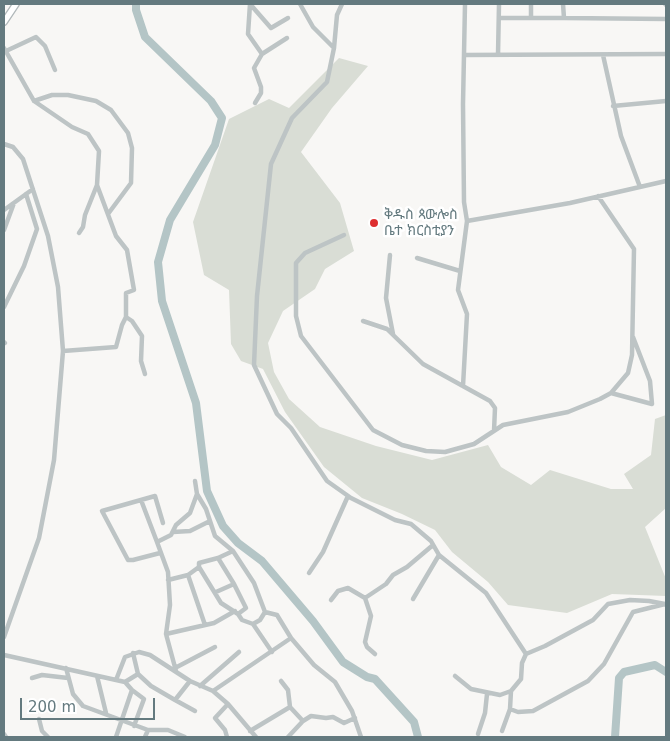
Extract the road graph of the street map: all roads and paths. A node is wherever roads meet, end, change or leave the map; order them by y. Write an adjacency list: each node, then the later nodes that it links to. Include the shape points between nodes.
1 (16, 4): 14 (main road)
2 (250, 4): 10 (street, via 271,28); 18 (street, via 248,34)
3 (300, 4): 16 (street, via 313,27)
4 (342, 4): 16 (street, via 337,14)
5 (465, 4): 20 (street)
6 (499, 4): 11 (street)
7 (531, 4): 9 (street)
8 (564, 4): 12 (street)
9 (531, 17): 11 (street); 12 (street)
10 (288, 18)
11 (499, 18): 21 (street)
12 (564, 18): 13 (street)
13 (666, 19)
14 (4, 22)
15 (287, 38): 18 (street)
16 (334, 48): 57 (street, via 327,82 292,118 273,158 257,296 254,365 276,414 292,428 327,481)
17 (5, 49): 23 (street, via 36,37 45,46); 24 (street)
18 (262, 54): 26 (street, via 254,68 261,87)
19 (666, 54): 22 (street)
20 (464, 55): 21 (street); 38 (street)
21 (498, 55): 22 (street)
22 (604, 56): 27 (street)
23 (55, 70)
24 (34, 101): 30 (street, via 92,137 98,151); 37 (street, via 52,95 68,95 96,102 111,110 128,133 132,148 131,183)
25 (666, 101): 27 (street)
26 (256, 103)
27 (613, 106): 31 (street)
28 (4, 144): 32 (street, via 19,152)
29 (666, 181): 31 (street)
30 (97, 185): 37 (street); 40 (street)
31 (640, 187): 34 (street)
32 (33, 189): 33 (street); 50 (street, via 54,259)
33 (26, 194): 35 (street); 45 (street, via 37,229)
34 (598, 196): 38 (street); 49 (street, via 634,249)
35 (14, 203): 36 (street); 39 (street)
36 (4, 210)
37 (108, 214): 46 (street, via 116,236 127,250 134,290 126,293)
38 (467, 221): 44 (street)
39 (4, 230)
40 (79, 232)
41 (344, 236): 54 (street, via 305,254 296,263 296,316 299,333 373,430 402,445 445,452 474,444)
42 (390, 254): 48 (street, via 386,298)
43 (417, 258): 44 (street)
44 (460, 271): 52 (street, via 458,290 467,314)
45 (4, 307)
46 (126, 317): 50 (street, via 116,347); 51 (street, via 142,336 141,361)
47 (362, 321): 48 (street, via 377,324)
48 (392, 334): 52 (street, via 423,364)
49 (633, 336): 53 (street, via 628,374); 53 (street, via 650,381 652,404)
50 (63, 351): 83 (street, via 54,460 39,538)
51 (145, 374)
52 (463, 386): 54 (street, via 493,404)
53 (611, 393): 54 (street, via 568,412 503,425)
54 (494, 432)
55 (195, 481): 56 (street)
56 (196, 494): 59 (street); 61 (street, via 190,513 176,524)
57 (348, 496): 63 (street, via 411,524); 69 (street, via 323,552)
58 (141, 500): 60 (street, via 156,497); 62 (street); 65 (street, via 104,509 103,512 128,560)
59 (210, 521): 61 (street, via 190,531); 64 (street, via 217,538)
60 (163, 523)
61 (173, 532): 62 (street)
62 (157, 542): 65 (street)
63 (433, 545): 66 (street); 74 (street)
64 (233, 551): 67 (street); 79 (street, via 254,583)
65 (160, 553): 71 (street)
66 (439, 555): 75 (street); 90 (street, via 486,593)
67 (218, 558): 68 (street, via 199,563); 72 (street)
68 (199, 567): 70 (street); 73 (street)
69 (309, 573)
70 (188, 574): 71 (street); 81 (street)
71 (168, 580): 82 (street, via 170,605)
72 (234, 584): 73 (street); 78 (street, via 246,608)
73 (216, 592): 78 (street, via 221,603)
74 (365, 598): 76 (street, via 348,588 338,591); 89 (street, via 371,616 365,642)
75 (414, 599)
76 (331, 600)
77 (665, 605): 90 (street, via 630,600 608,604 593,620); 111 (street, via 631,614 604,664 588,681 533,711)
78 (236, 612): 80 (street, via 242,620); 81 (street)
79 (265, 612): 80 (street); 84 (street, via 277,615)
80 (252, 624): 87 (street)
81 (204, 625): 82 (street)
82 (166, 634): 93 (street)
83 (4, 637)
84 (291, 638): 87 (street); 114 (street, via 314,666 335,682)
85 (215, 647): 93 (street)
86 (239, 652): 103 (street)
87 (272, 652): 105 (street)
88 (133, 653): 93 (street, via 143,652); 94 (street); 99 (street, via 121,662)
89 (375, 654)
90 (526, 654): 106 (street, via 520,679)
91 (4, 655): 92 (street)
92 (66, 668): 95 (street); 98 (street)
93 (176, 670): 100 (street)
94 (138, 674): 102 (street); 108 (street)
95 (97, 676): 99 (street); 113 (street)
96 (456, 676): 107 (street, via 464,681 466,687)
97 (32, 678): 98 (street, via 42,675)
98 (68, 678): 113 (street, via 78,704)
99 (116, 680): 102 (street)
100 (190, 680): 103 (street); 108 (street)
101 (281, 681): 110 (street, via 288,690)
102 (125, 682): 104 (street)
103 (200, 686): 105 (street)
104 (132, 690): 116 (street); 118 (street, via 144,699)
105 (213, 691): 109 (street)
106 (511, 691): 107 (street, via 500,695); 111 (street)
107 (487, 694): 123 (street)
108 (175, 700): 112 (street)
109 (228, 704): 121 (street); 129 (street, via 215,718)
110 (290, 707): 117 (street); 121 (street)
111 (510, 709): 122 (street)
112 (195, 711)
113 (106, 713): 116 (street)
114 (354, 718): 117 (street, via 344,723 333,717 311,716); 132 (street)
115 (39, 719): 124 (street)
116 (121, 721): 118 (street); 125 (street)
117 (303, 721): 131 (street)
118 (134, 726): 119 (street)
119 (148, 730): 120 (street); 126 (street)
120 (168, 730): 127 (street); 128 (street)
121 (250, 730): 130 (street)
122 (502, 731)
123 (478, 734)
124 (47, 737)
125 (116, 737)
126 (145, 737)
127 (166, 737)
128 (185, 737)
129 (227, 737)
130 (256, 737)
131 (288, 737)
132 (361, 737)

